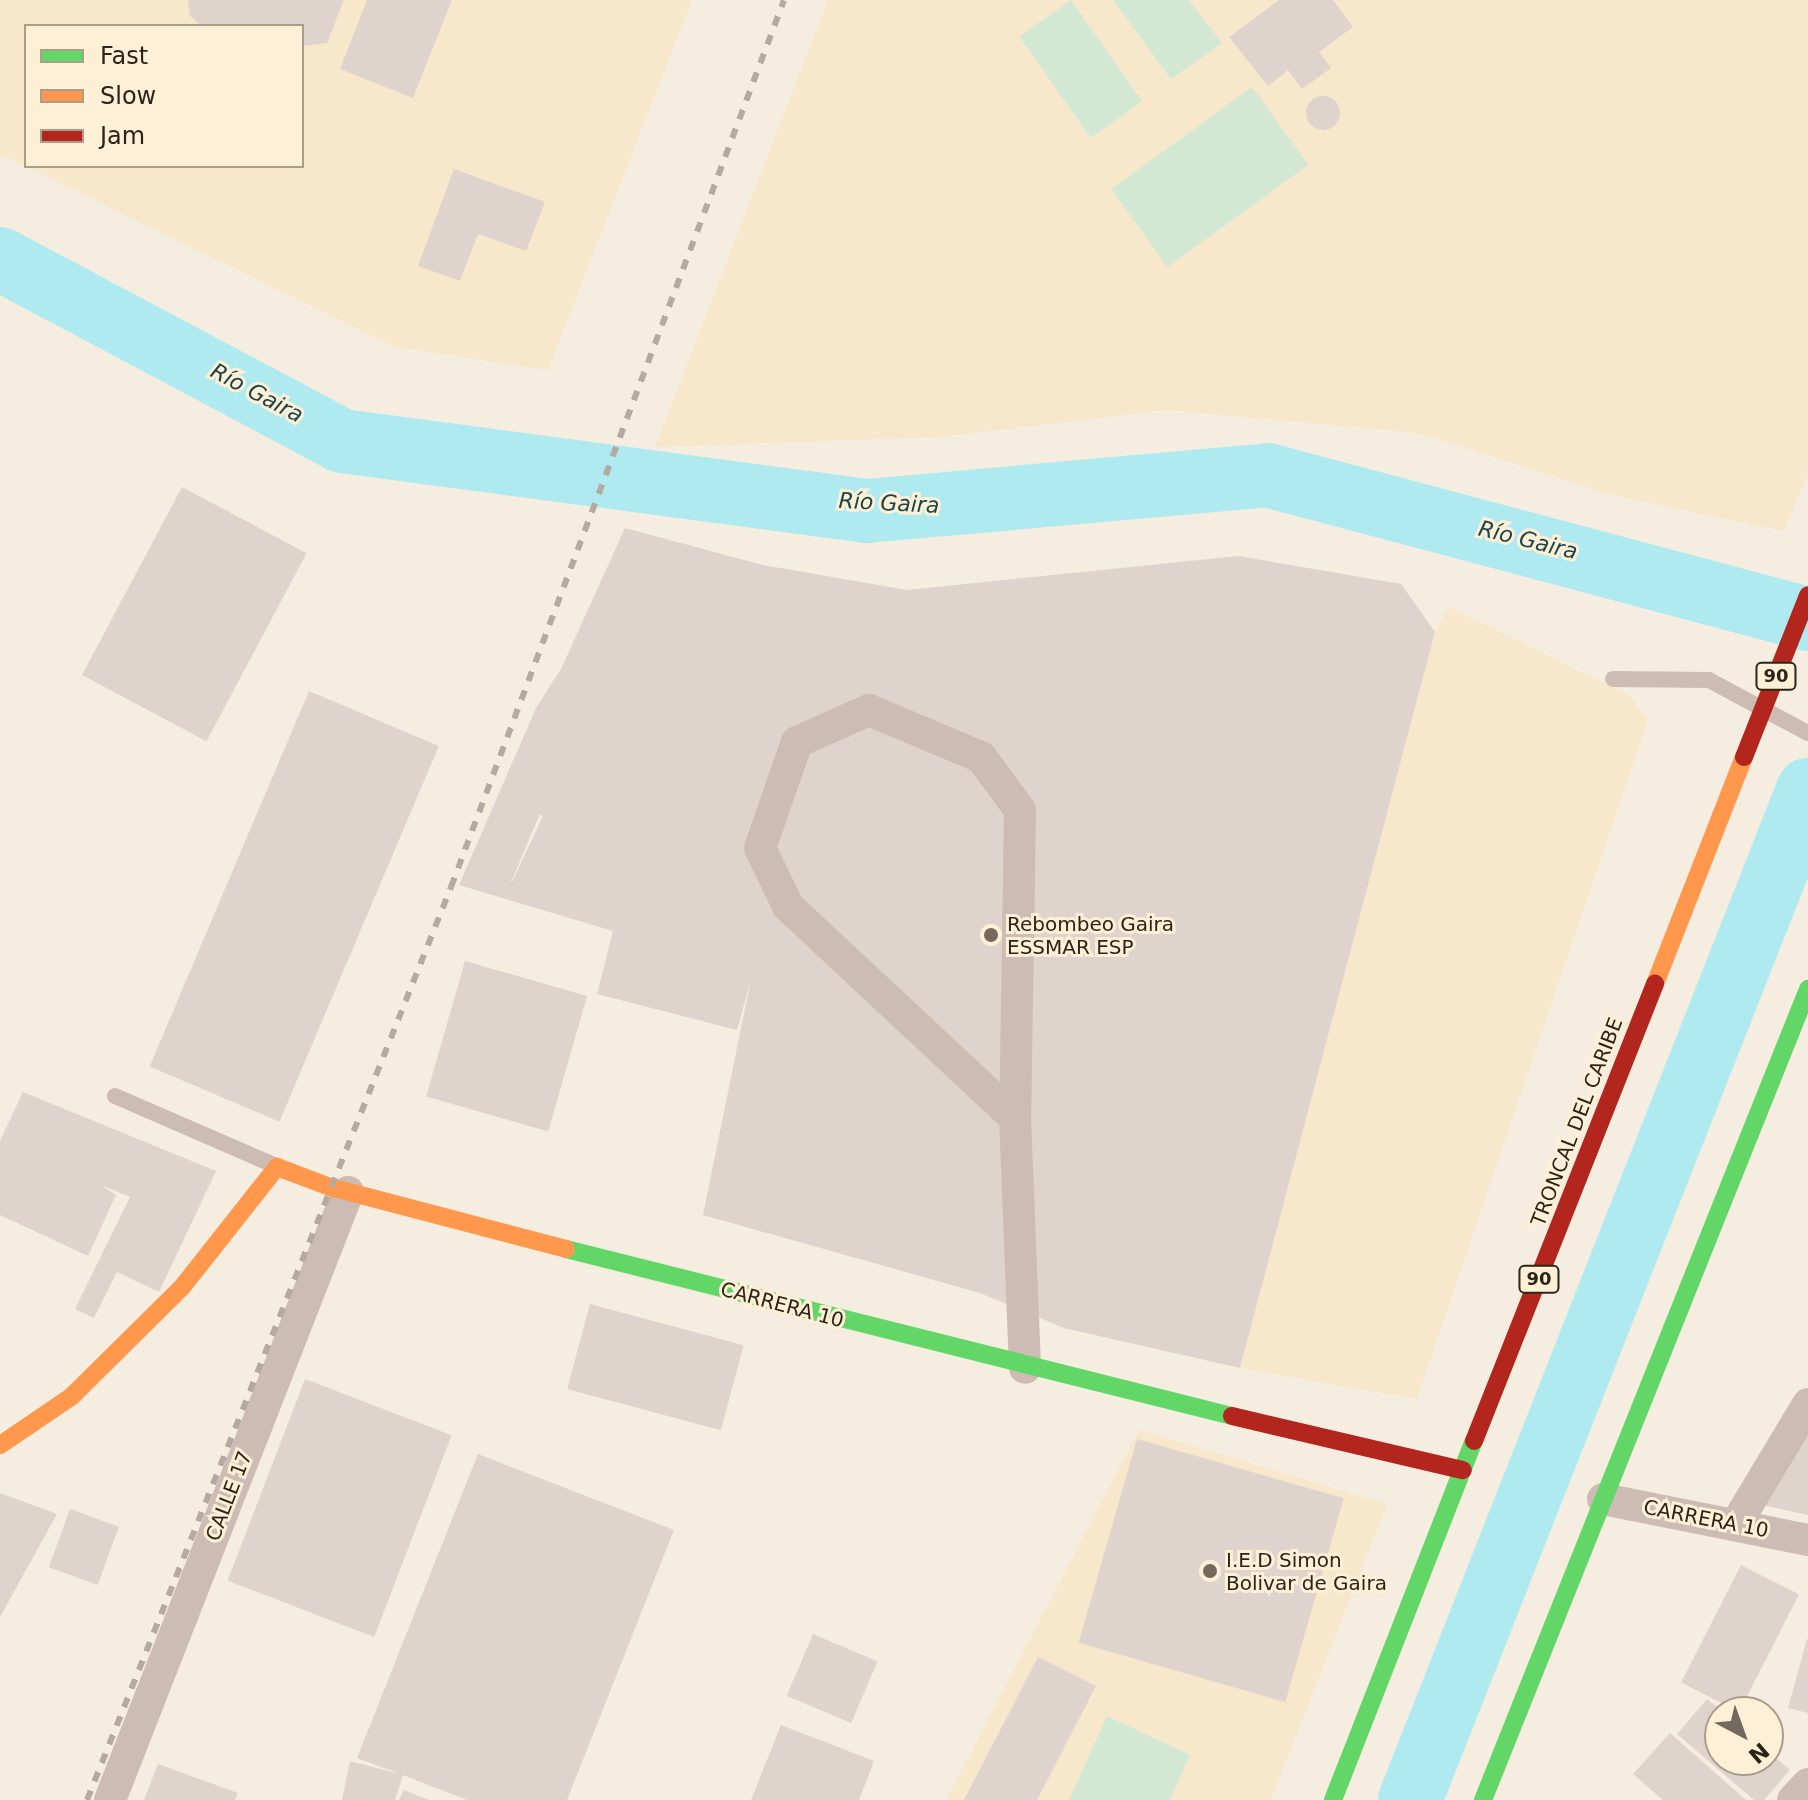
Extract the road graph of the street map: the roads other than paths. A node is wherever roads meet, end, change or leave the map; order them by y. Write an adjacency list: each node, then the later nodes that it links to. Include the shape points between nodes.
1 (1808, 595): 12 (main road, TRONCAL DEL CARIBE / 90, bridge)
2 (1613, 679): 3 (lane, via 1709,680)
3 (1808, 733)
4 (1808, 989): 13 (main road)
5 (115, 1096): 7 (lane, CARRERA 10)
6 (1015, 1118): 6 (street, via 1020,810 981,757 869,710 797,742 760,848 788,906); 9 (street)
7 (277, 1167): 8 (main road, CARRERA 10); 11 (main road, via 183,1286 71,1397)
8 (348, 1192): 9 (main road, CARRERA 10); 17 (street, CALLE 17)
9 (1025, 1368): 12 (main road, CARRERA 10)
10 (1808, 1404): 14 (street)
11 (0, 1445)
12 (1463, 1470): 18 (main road, TRONCAL DEL CARIBE / 90)
13 (1603, 1499): 14 (street, CARRERA 10); 19 (main road)
14 (1736, 1524): 15 (street, CARRERA 10)
15 (1808, 1540)
16 (1808, 1784): 20 (street)
17 (110, 1800)
18 (1333, 1800)
19 (1483, 1800)
20 (1793, 1800)

